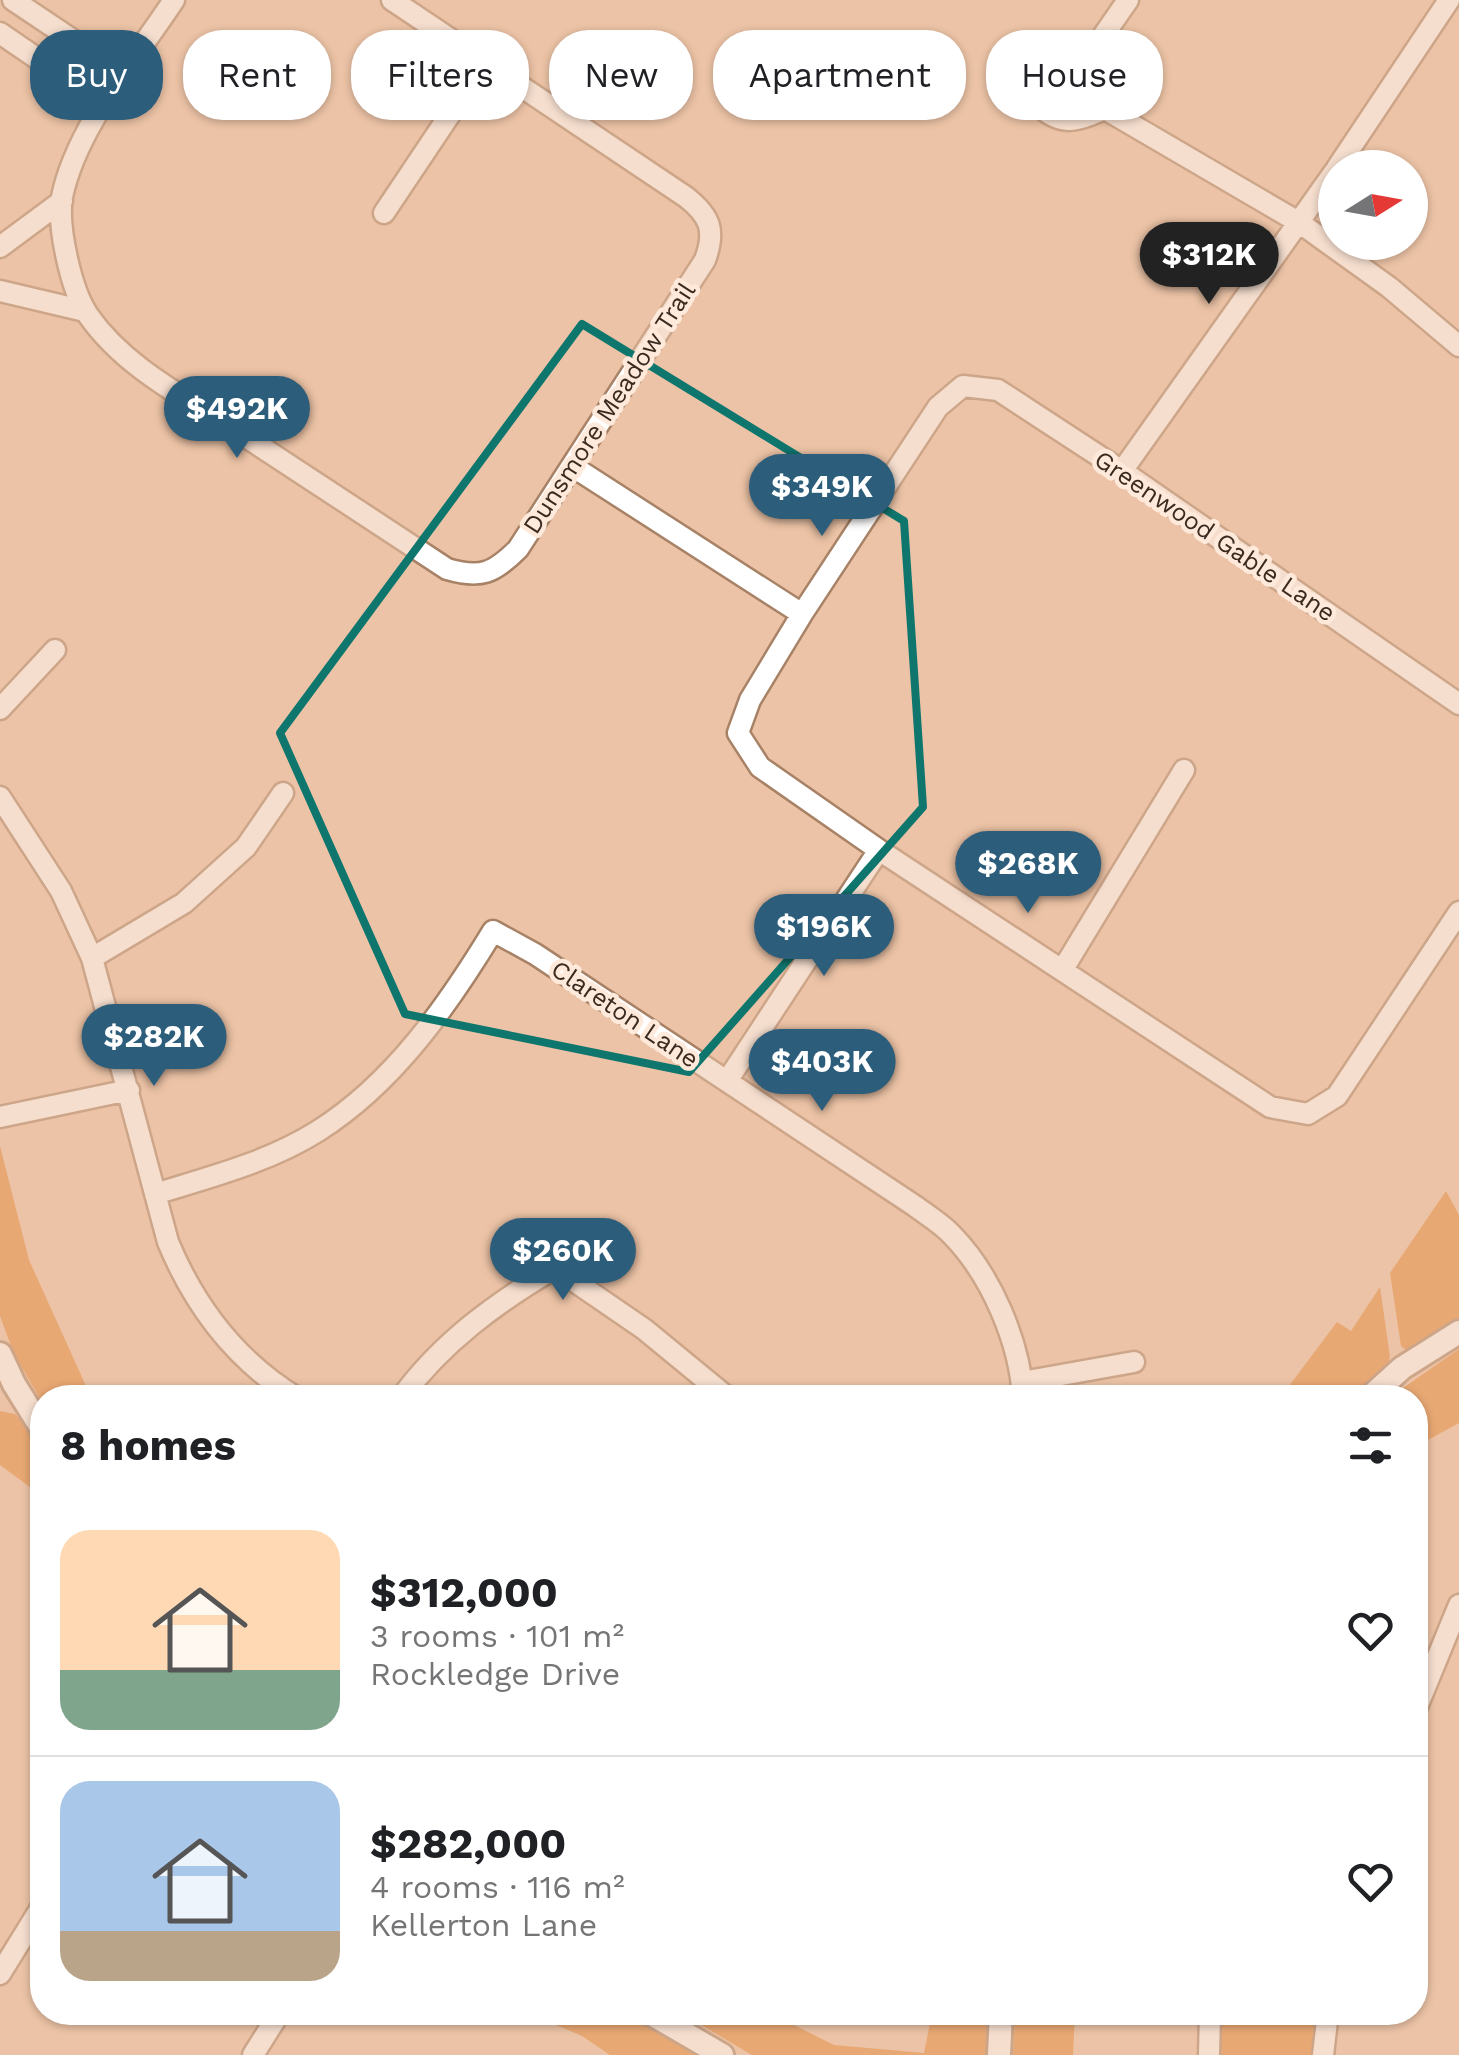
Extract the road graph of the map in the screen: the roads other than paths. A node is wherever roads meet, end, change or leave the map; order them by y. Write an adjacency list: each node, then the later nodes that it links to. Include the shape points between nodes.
1 (13, 0): 6 (street)
2 (174, 0): 7 (street)
3 (392, 0): 8 (street)
4 (1128, 0): 9 (street)
5 (1449, 0): 16 (street)
6 (58, 30)
7 (154, 30)
8 (437, 30)
9 (1108, 30)
10 (0, 32): 11 (street)
11 (30, 53)
12 (529, 92): 25 (street, Dunsmore Meadow Trail, via 686,197 712,226 705,260)
13 (96, 120): 18 (street, via 71,164)
14 (446, 120): 19 (street)
15 (1123, 120): 20 (street)
16 (1349, 150)
17 (1318, 196): 20 (street)
18 (62, 201): 21 (street); 23 (street, via 68,258)
19 (384, 213)
20 (1300, 223): 24 (street); 26 (street)
21 (0, 246)
22 (0, 291): 23 (street)
23 (85, 311): 25 (street, Dunsmore Meadow Trail, via 135,365 447,568 466,574 499,567)
24 (1459, 346)
25 (572, 466): 27 (street)
26 (1122, 470): 27 (street, Greenwood Gable Lane, via 998,390 963,386 938,407); 29 (street, Greenwood Gable Lane)
27 (802, 614): 34 (street, via 750,700 738,733 760,767)
28 (55, 650): 30 (street)
29 (1459, 704)
30 (0, 709)
31 (1184, 770): 37 (street)
32 (282, 793): 36 (street, via 246,847 184,903)
33 (0, 798): 36 (street, via 61,891)
34 (879, 850): 37 (street); 38 (street)
35 (1459, 912): 37 (street, via 1337,1096 1308,1114 1270,1107)
36 (92, 958): 39 (street)
37 (1063, 969)
38 (726, 1081): 41 (street, Clareton Lane, via 493,931 416,1040 319,1130 272,1155); 48 (street, Clareton Lane, via 951,1234 997,1304)
39 (129, 1090): 40 (street); 41 (street)
40 (0, 1117)
41 (155, 1194): 45 (street, via 182,1276 208,1317 242,1358)
42 (1459, 1332): 50 (street)
43 (0, 1354): 51 (street)
44 (1134, 1362): 49 (street)
45 (280, 1385)
46 (410, 1385): 47 (street, via 456,1336 555,1268)
47 (713, 1385)
48 (1021, 1385)
49 (1043, 1385)
50 (1383, 1385)
51 (7, 1389): 52 (street)
52 (30, 1415)
53 (1459, 1605): 54 (street)
54 (1428, 1680)
55 (30, 1925): 56 (street)
56 (0, 1974)
57 (272, 2025): 62 (street)
58 (670, 2025): 63 (street)
59 (1001, 2025): 64 (street)
60 (1210, 2025): 65 (street)
61 (1326, 2025): 66 (street)
62 (253, 2055)
63 (722, 2055)
64 (999, 2055)
65 (1209, 2055)
66 (1323, 2055)

